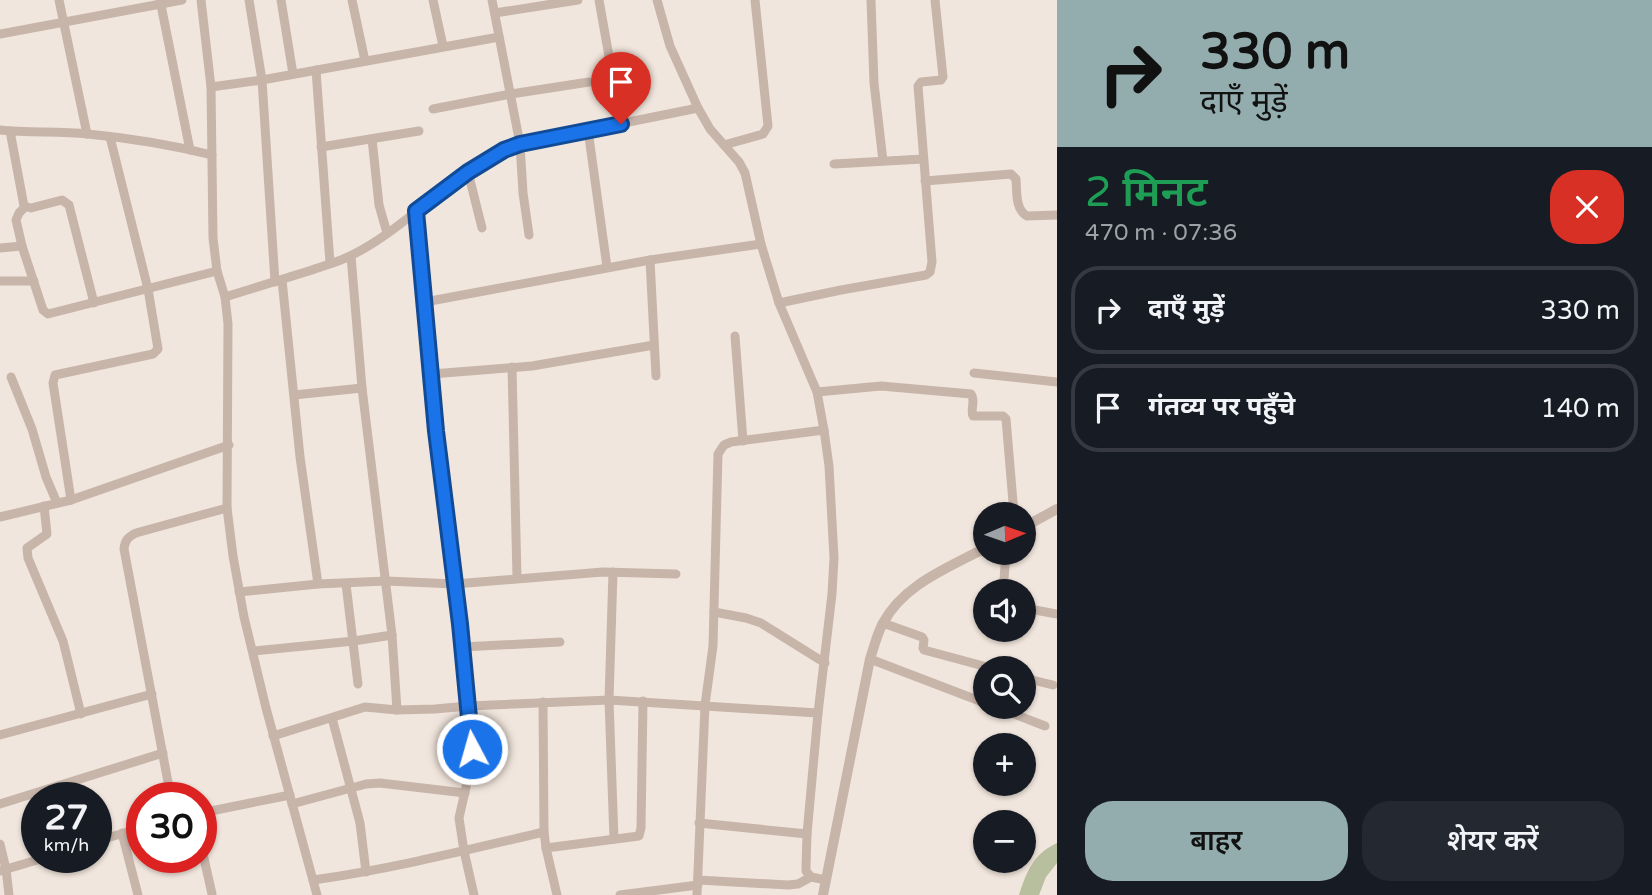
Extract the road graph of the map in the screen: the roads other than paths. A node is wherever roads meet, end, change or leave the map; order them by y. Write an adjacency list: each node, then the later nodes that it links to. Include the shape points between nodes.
1 (59, 0): 17 (street)
2 (182, 0): 15 (street)
3 (201, 0): 26 (street)
4 (249, 0): 24 (street)
5 (281, 0): 23 (street)
6 (352, 0): 21 (street)
7 (433, 0): 20 (street)
8 (492, 0): 16 (street)
9 (578, 0): 16 (street)
10 (599, 0): 30 (street)
11 (657, 0): 28 (street, via 670,46)
12 (755, 0): 38 (street, via 768,126 763,134)
13 (871, 0): 43 (street)
14 (935, 0): 42 (street, via 943,74 941,80 918,86)
15 (160, 2): 17 (street); 40 (street)
16 (495, 13): 19 (street)
17 (65, 22): 18 (street); 34 (street)
18 (0, 34)
19 (499, 37): 20 (street); 27 (street)
20 (443, 46): 21 (street)
21 (365, 61): 22 (street)
22 (316, 70): 23 (street); 39 (street)
23 (293, 74): 24 (street)
24 (262, 80): 26 (street); 63 (street)
25 (589, 82): 27 (street)
26 (211, 87): 41 (street)
27 (511, 94): 29 (street); 37 (street)
28 (698, 108): 30 (street); 38 (street)
29 (433, 109)
30 (621, 124): 32 (street)
31 (5, 130): 34 (street); 47 (street)
32 (588, 130): 37 (street); 59 (street)
33 (419, 131): 36 (street)
34 (87, 134): 35 (street)
35 (110, 137): 40 (street); 64 (street)
36 (372, 139): 39 (street); 51 (street)
37 (520, 144): 45 (street); 52 (street)
38 (724, 145): 53 (street, via 745,173)
39 (321, 147): 58 (street)
40 (190, 150): 41 (street)
41 (212, 155): 60 (street)
42 (923, 159): 43 (street); 46 (street)
43 (883, 161): 44 (street)
44 (834, 164)
45 (468, 172): 48 (street); 50 (street)
46 (925, 181): 49 (street, via 1011,174 1023,214); 68 (street, via 930,272)
47 (25, 206): 54 (street, via 16,220); 67 (street, via 62,200 69,205)
48 (416, 211): 51 (street); 66 (street)
49 (1057, 215)
50 (482, 228)
51 (387, 233): 56 (street)
52 (529, 235)
53 (761, 244): 57 (street); 68 (street)
54 (22, 246): 55 (street); 62 (street)
55 (0, 248)
56 (351, 256): 58 (street); 77 (street)
57 (650, 260): 59 (street); 70 (street)
58 (330, 264): 63 (street)
59 (607, 267): 66 (street)
60 (218, 271): 64 (street); 65 (street)
61 (0, 281): 62 (street)
62 (34, 281): 67 (street, via 48,314)
63 (279, 281): 65 (street); 79 (street)
64 (148, 289): 67 (street); 83 (street, via 159,345 156,352 53,378)
65 (225, 296): 82 (street)
66 (425, 302): 73 (street)
67 (94, 303)
68 (779, 303): 78 (street)
69 (735, 336): 81 (street)
70 (654, 345): 71 (street); 74 (street)
71 (512, 367): 73 (street); 94 (street)
72 (974, 373): 76 (street)
73 (432, 374): 98 (street)
74 (656, 376)
75 (11, 377): 85 (street)
76 (1057, 382)
77 (362, 388): 79 (street); 95 (street)
78 (817, 392): 80 (street); 84 (street, via 881,386 971,394 972,415 1006,419)
79 (294, 395): 96 (street)
80 (824, 430): 81 (street); 110 (street, via 834,558)
81 (743, 440): 101 (street, via 724,445 718,454)
82 (229, 445): 83 (street); 87 (street)
83 (71, 500): 85 (street)
84 (1013, 502)
85 (57, 503): 86 (street)
86 (44, 506): 89 (street); 123 (street, via 47,534 27,548 28,558 63,641)
87 (227, 508): 99 (street); 115 (street, via 136,533 125,542)
88 (1057, 509): 90 (street)
89 (0, 517)
90 (1036, 520)
91 (973, 554): 103 (street, via 911,590)
92 (613, 572): 93 (street); 94 (street); 117 (street)
93 (676, 574)
94 (517, 578): 98 (street)
95 (386, 581): 97 (street); 98 (street); 104 (street)
96 (318, 584): 97 (street); 99 (street)
97 (346, 584): 105 (street)
98 (455, 584): 107 (street)
99 (239, 592): 108 (street)
100 (1036, 610): 102 (street)
101 (714, 612): 110 (street, via 761,623); 120 (street)
102 (1057, 614)
103 (883, 623): 109 (street); 111 (street, via 922,637 924,650)
104 (392, 635): 105 (street); 122 (street)
105 (354, 641): 108 (street); 113 (street)
106 (560, 642): 107 (street)
107 (462, 647): 121 (street)
108 (253, 650): 129 (street)
109 (870, 659): 116 (street); 153 (street)
110 (824, 663): 124 (street)
111 (973, 663)
112 (1036, 681): 114 (street)
113 (358, 684)
114 (1053, 685)
115 (152, 694): 123 (street); 130 (street)
116 (973, 698)
117 (609, 700): 118 (street); 119 (street); 143 (street)
118 (643, 701): 120 (street); 143 (street, via 640,833)
119 (543, 702): 121 (street); 139 (street)
120 (705, 705): 124 (street); 137 (street)
121 (467, 706): 122 (street); 133 (street, via 472,757)
122 (397, 710): 125 (street, via 365,707)
123 (81, 713): 128 (street)
124 (818, 713): 141 (street)
125 (332, 718): 129 (street); 132 (street)
126 (1027, 719): 127 (street)
127 (1045, 726)
128 (0, 735)
129 (273, 736): 134 (street)
130 (163, 753): 131 (street); 135 (street)
131 (168, 782)
132 (351, 789): 133 (street, via 380,783); 134 (street); 149 (street)
133 (465, 793): 146 (street, via 459,818)
134 (291, 800): 136 (street); 152 (street)
135 (0, 804)
136 (217, 811)
137 (699, 823): 141 (street); 154 (street)
138 (126, 832): 140 (street)
139 (544, 832): 145 (street); 146 (street)
140 (122, 833): 142 (street); 157 (street)
141 (807, 834): 151 (street, via 806,871)
142 (112, 836)
143 (614, 839): 145 (street)
144 (0, 844): 148 (street)
145 (546, 848): 160 (street)
146 (464, 851): 149 (street); 159 (street)
147 (21, 865): 148 (street)
148 (3, 870): 156 (street)
149 (366, 872): 152 (street)
150 (207, 873): 155 (street)
151 (811, 877): 153 (street); 154 (street, via 788,885)
152 (313, 880): 158 (street)
153 (826, 880): 162 (street)
154 (698, 887): 161 (street)
155 (212, 894)
156 (9, 895)
157 (138, 895)
158 (317, 895)
159 (474, 895)
160 (557, 895)
161 (620, 895)
162 (822, 895)

